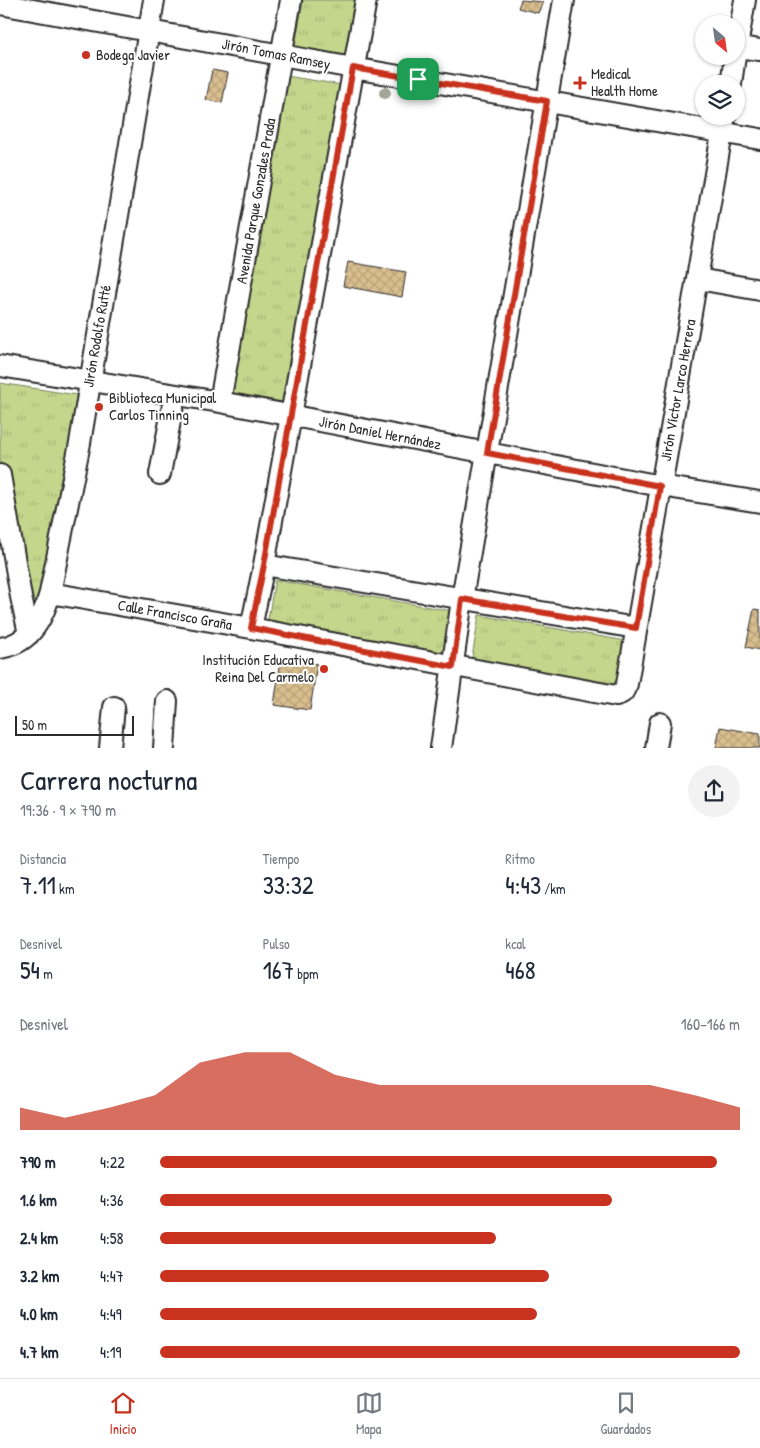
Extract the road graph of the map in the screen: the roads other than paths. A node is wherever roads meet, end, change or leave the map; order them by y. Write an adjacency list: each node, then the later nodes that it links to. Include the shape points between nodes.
1 (154, 0): 8 (street, Jirón Rodolfo Rutté)
2 (291, 0): 11 (street, Avenida Parque Gonzales Prada)
3 (366, 0): 12 (street)
4 (564, 0): 13 (street)
5 (745, 0): 7 (street)
6 (0, 4): 8 (street, Jirón Tomas Ramsey)
7 (742, 15)
8 (149, 30): 11 (street, Jirón Tomas Ramsey); 21 (street, Jirón Rodolfo Rutté)
9 (760, 50): 10 (street)
10 (745, 51)
11 (282, 56): 12 (street, Jirón Tomas Ramsey); 23 (street, Avenida Parque Gonzales Prada)
12 (353, 68): 13 (street, Jirón Tomas Ramsey); 24 (street)
13 (547, 101): 14 (street, Jirón Tomas Ramsey); 25 (street)
14 (695, 120)
15 (724, 125): 18 (street, Jirón Víctor Larco Herrera)
16 (726, 125): 17 (street, Jirón Tomas Ramsey)
17 (760, 139)
18 (698, 279): 19 (street); 28 (street, Jirón Víctor Larco Herrera)
19 (760, 290)
20 (0, 366): 21 (street, Jirón Daniel Hernández)
21 (89, 381): 22 (street, Jirón Daniel Hernández); 31 (street, Jirón Rodolfo Rutté)
22 (175, 395): 23 (street, Jirón Daniel Hernández); 26 (street)
23 (220, 402): 24 (street, Jirón Daniel Hernández)
24 (291, 416): 25 (street, Jirón Daniel Hernández); 30 (street)
25 (487, 453): 28 (street, Jirón Daniel Hernández); 32 (street)
26 (160, 474)
27 (0, 475): 35 (street)
28 (660, 486): 29 (street, Jirón Daniel Hernández); 34 (street, Jirón Víctor Larco Herrera)
29 (760, 502)
30 (264, 565): 32 (street); 33 (street)
31 (50, 594): 33 (street, Calle Francisco Graña); 35 (street, Jirón Rodolfo Rutté, via 39,623)
32 (462, 599): 34 (street); 37 (street)
33 (251, 628): 37 (street, Calle Francisco Graña)
34 (636, 628): 38 (street, Jirón Víctor Larco Herrera)
35 (29, 634): 36 (street, Jirón Rodolfo Rutté)
36 (0, 648)
37 (453, 667): 38 (street, Calle Francisco Graña, via 616,696); 44 (street)
38 (623, 692)
39 (168, 701): 43 (street)
40 (114, 707): 42 (street)
41 (660, 724): 45 (street)
42 (110, 748)
43 (164, 748)
44 (441, 748)
45 (656, 748)

